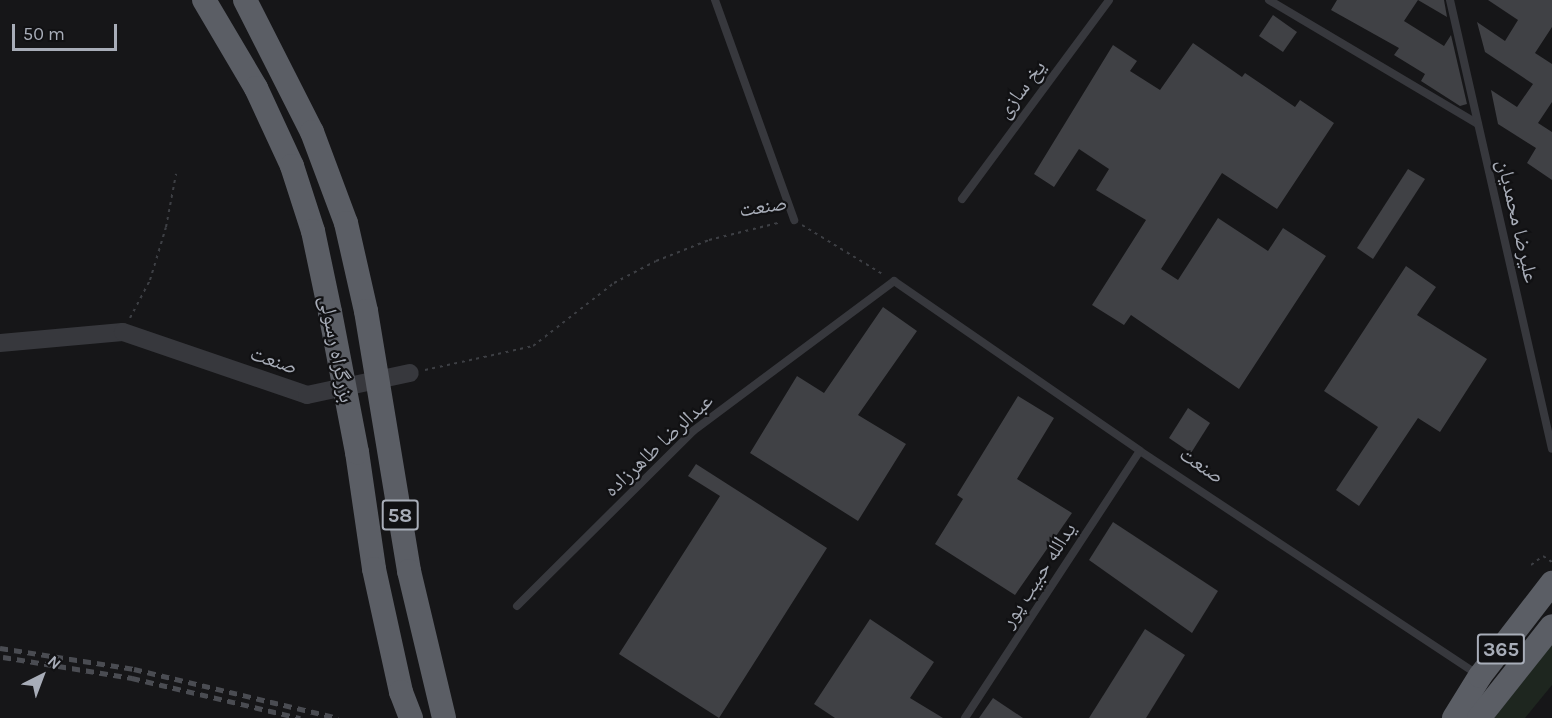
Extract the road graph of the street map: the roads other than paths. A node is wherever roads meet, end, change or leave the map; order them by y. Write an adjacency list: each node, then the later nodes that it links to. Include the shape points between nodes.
1 (204, 0): 19 (highway, بزرگراه رسولی / 58, bridge, via 256,88 292,166 313,231 357,452 374,570 401,692)
2 (245, 0): 20 (highway, بزرگراه رسولی / 58, bridge, via 312,132 346,223 366,311 410,571)
3 (715, 0): 9 (lane)
4 (1109, 0): 8 (lane, یخ سازی)
5 (1269, 0): 7 (lane)
6 (1450, 0): 7 (lane, علیرضا محمدیان)
7 (1478, 124): 13 (lane, علیرضا محمدیان)
8 (962, 199)
9 (794, 220)
10 (894, 281): 14 (lane, صنعت); 16 (lane, عبدالرضا طاهرزاده, via 693,431)
11 (0, 343): 12 (street, صنعت, via 123,332 307,395)
12 (410, 373)
13 (1552, 449)
14 (1140, 451): 18 (lane, صنعت); 21 (lane, یدالله حبیب پور)
15 (1552, 583): 18 (highway, 365)
16 (517, 606)
17 (1552, 626): 23 (highway, 365)
18 (1480, 676): 22 (highway, 365)
19 (411, 718)
20 (444, 718)
21 (965, 718)
22 (1454, 718)
23 (1479, 718)

